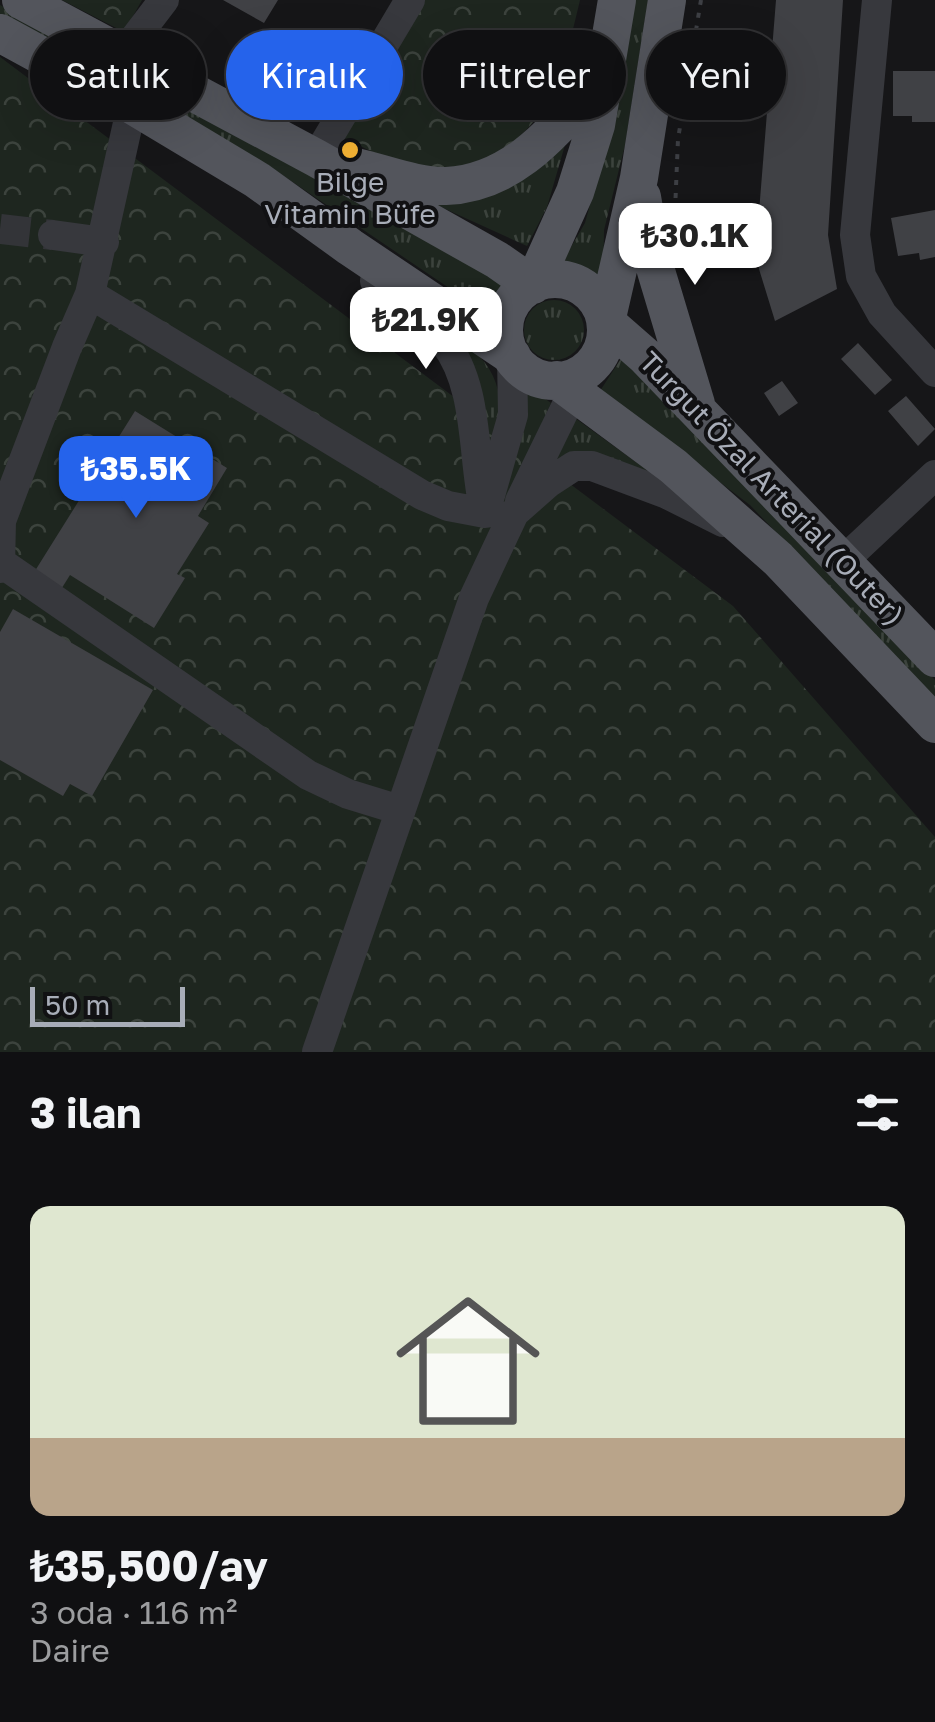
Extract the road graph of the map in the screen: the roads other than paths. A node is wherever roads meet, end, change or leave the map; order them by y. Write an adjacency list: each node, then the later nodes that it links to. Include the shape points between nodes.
1 (21, 0): 7 (main road)
2 (164, 0): 8 (street)
3 (410, 0): 17 (street)
4 (617, 0): 9 (main road)
5 (667, 0): 18 (main road)
6 (877, 0): 26 (street, via 855,235 862,276 882,314)
7 (76, 30)
8 (141, 30)
9 (612, 30)
10 (0, 33): 11 (main road)
11 (30, 49)
12 (206, 100): 17 (main road)
13 (129, 120): 20 (street)
14 (157, 120): 21 (main road)
15 (563, 120): 17 (main road, via 514,166 478,182 442,186)
16 (597, 120): 22 (main road, via 575,192)
17 (316, 158): 22 (main road)
18 (638, 178): 24 (main road); 28 (main road, via 652,262)
19 (53, 235): 20 (street)
20 (104, 242): 23 (street)
21 (350, 247): 25 (main road); 30 (street, via 360,267 452,356 471,404 479,488)
22 (533, 285): 24 (main road, via 578,284); 25 (main road, via 506,315)
23 (90, 294): 30 (street, via 422,495); 33 (street, via 1,521)
24 (606, 322): 27 (main road, via 600,354); 28 (main road, Turgut Özal Arterial (Outer))
25 (512, 356): 27 (main road, via 531,375); 30 (street, via 513,415)
26 (935, 372)
27 (571, 382): 30 (street); 31 (main road, Turgut Özal Arterial (Outer))
28 (699, 412): 32 (main road, Turgut Özal Arterial (Outer))
29 (935, 475): 32 (street)
30 (500, 513): 31 (street, via 574,466 592,466 668,494); 36 (street)
31 (755, 538): 35 (main road, Turgut Özal Arterial (Outer))
32 (843, 562): 34 (main road, Turgut Özal Arterial (Outer))
33 (1, 566): 36 (street, via 308,775)
34 (935, 658)
35 (935, 724)
36 (400, 810): 37 (street)
37 (317, 1052)

